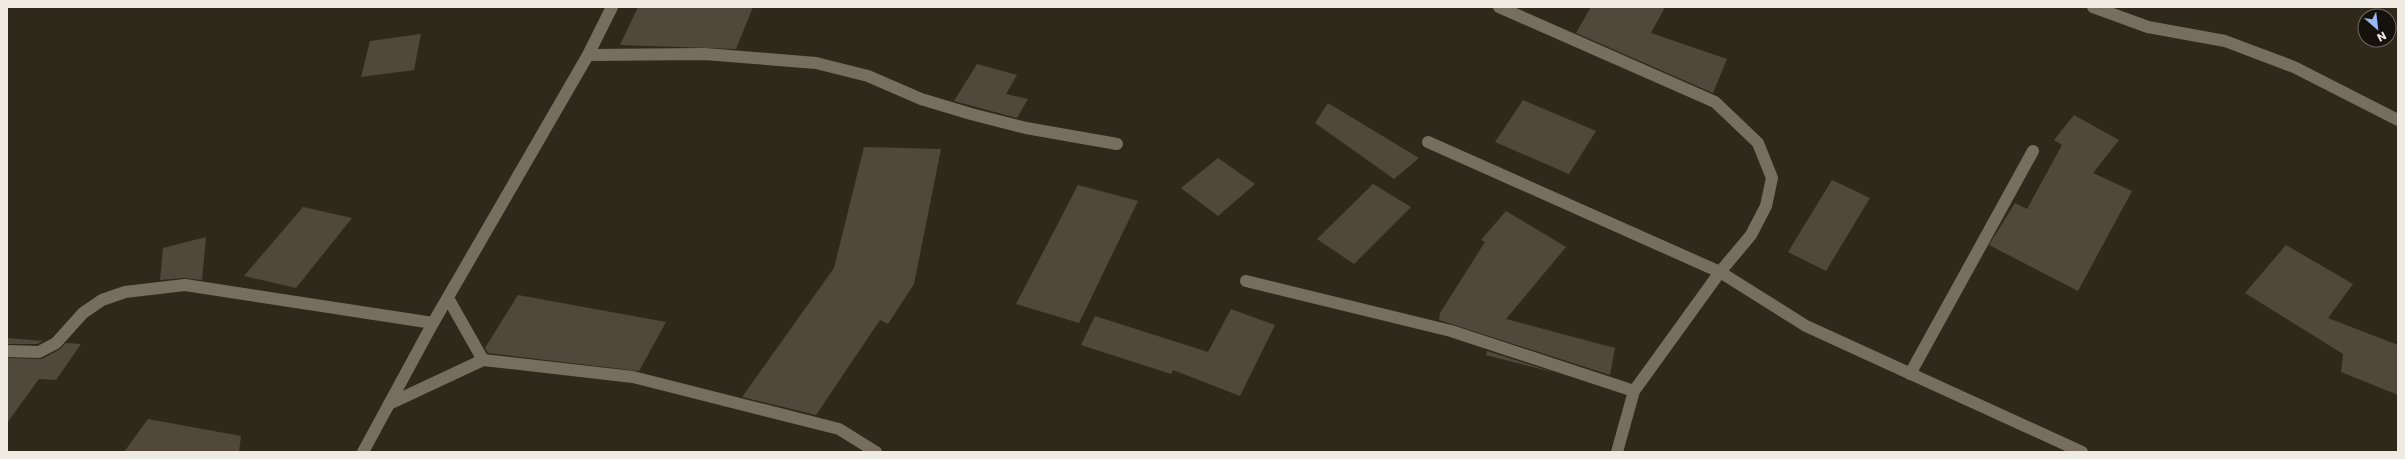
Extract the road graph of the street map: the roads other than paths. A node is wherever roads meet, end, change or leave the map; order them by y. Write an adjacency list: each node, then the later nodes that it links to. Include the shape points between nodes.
1 (612, 7): 4 (street)
2 (1499, 7): 9 (street, via 1716,102 1758,143 1772,178 1766,206 1751,235)
3 (2093, 7): 5 (street, via 2148,27 2225,41 2294,67)
4 (588, 55): 7 (street, via 706,54 816,63 868,76 921,99 971,114 1026,128); 11 (street)
5 (2398, 120)
6 (1428, 142): 9 (street)
7 (1117, 144)
8 (2033, 151): 15 (street)
9 (1720, 272): 15 (street, via 1806,326); 16 (street)
10 (1246, 281): 16 (street, via 1451,331)
11 (448, 298): 12 (street); 14 (street)
12 (433, 323): 13 (street, via 184,285 125,292 102,300 83,313 56,343 39,352); 17 (street)
13 (7, 351)
14 (483, 360): 17 (street); 19 (street, via 633,377 838,429)
15 (1910, 374): 21 (street)
16 (1634, 391): 20 (street)
17 (389, 404): 18 (street)
18 (363, 452)
19 (876, 452)
20 (1617, 452)
21 (2082, 452)

